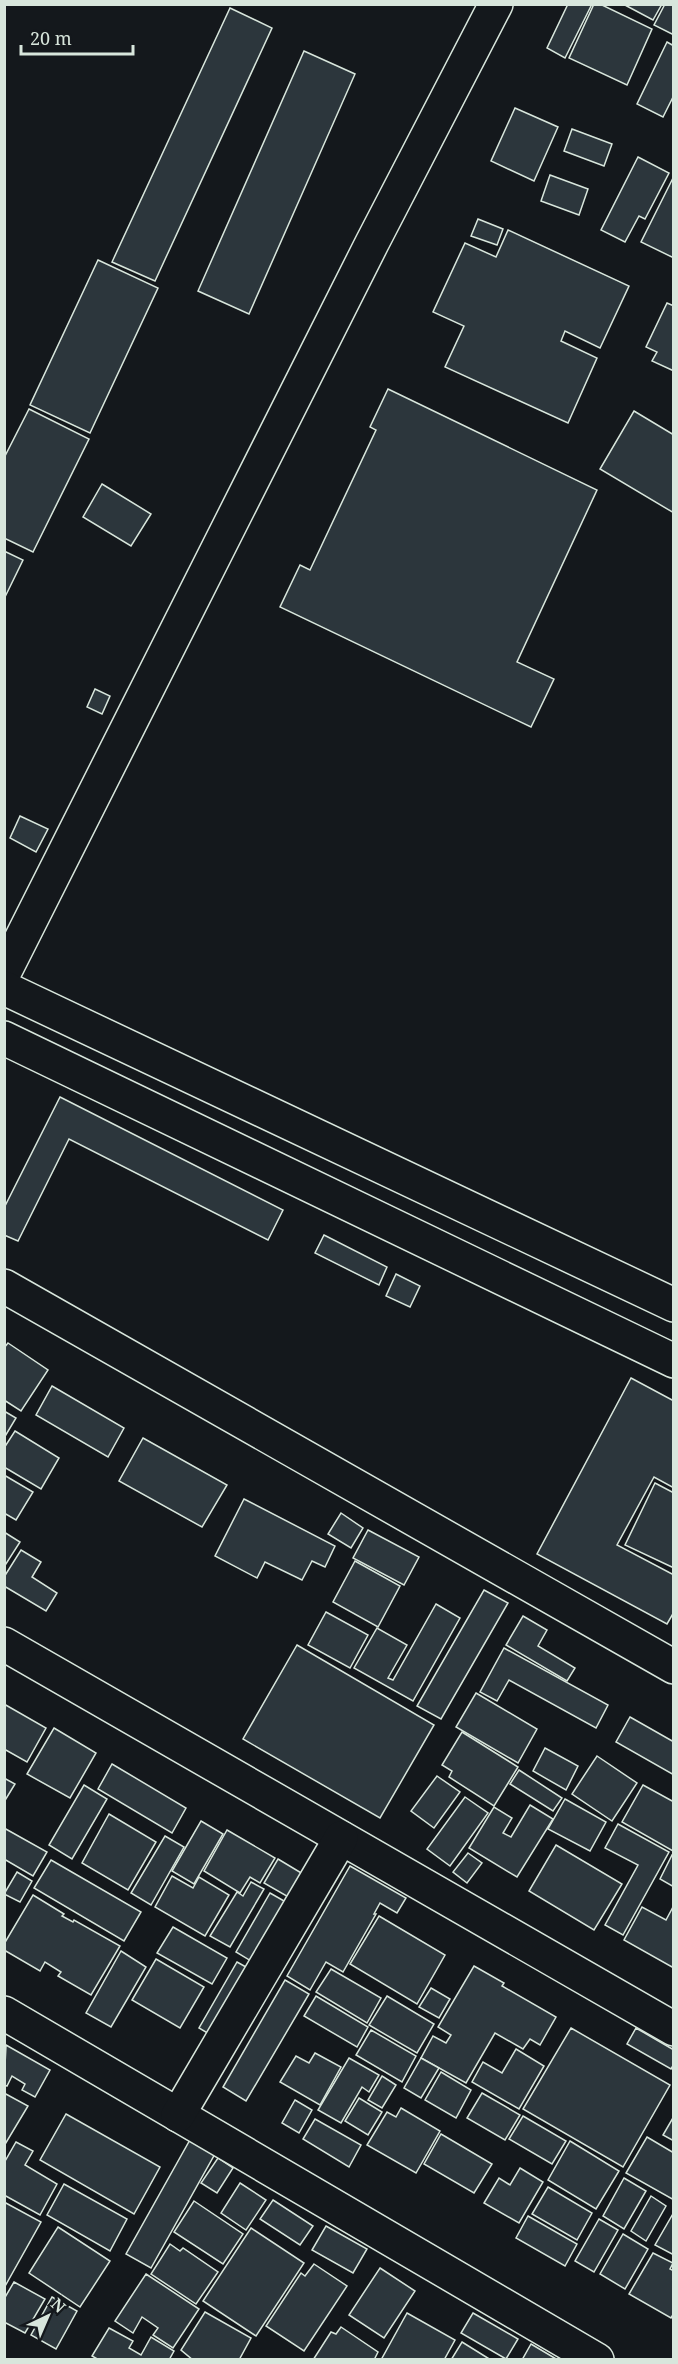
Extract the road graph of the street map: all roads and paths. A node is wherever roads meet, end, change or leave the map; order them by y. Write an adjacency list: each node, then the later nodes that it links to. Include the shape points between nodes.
1 (496, 4): 2 (street)
2 (4, 973)
3 (18, 994): 4 (street); 6 (street)
4 (7, 1044): 7 (street)
5 (4, 1286): 9 (street)
6 (674, 1305)
7 (674, 1361)
8 (4, 1644): 10 (street)
9 (674, 1667)
10 (341, 1838): 12 (street); 13 (street)
11 (4, 2013): 13 (street)
12 (674, 2029)
13 (178, 2115): 14 (street)
14 (597, 2360)

